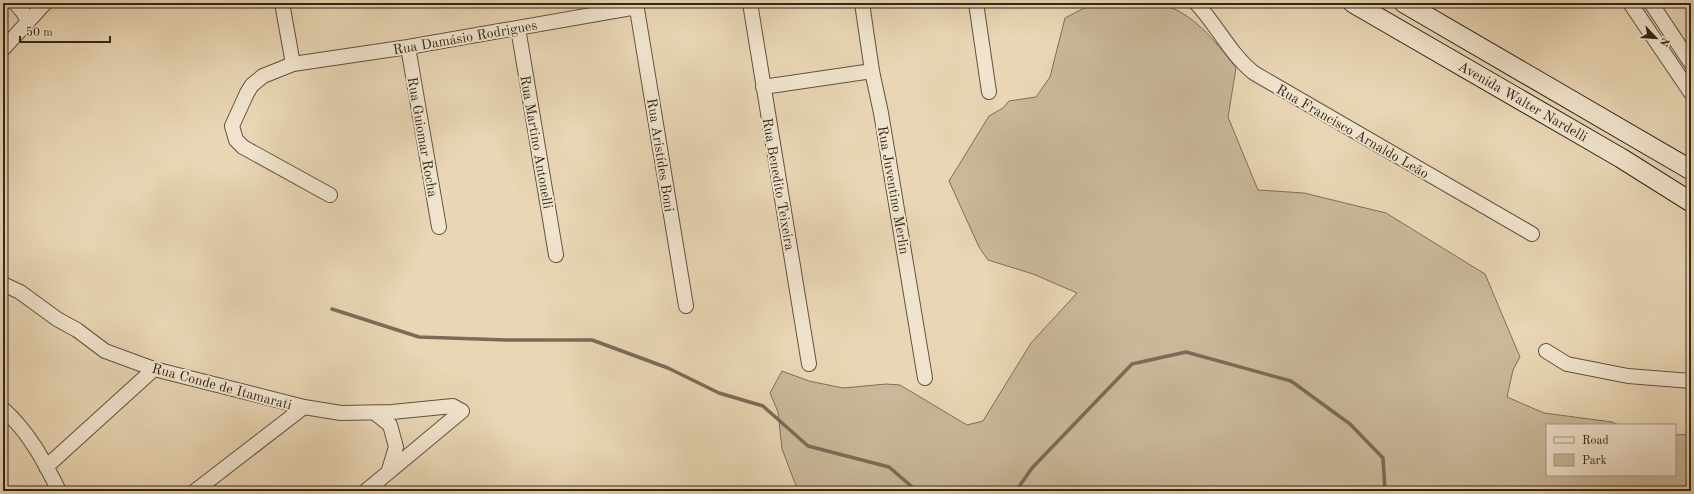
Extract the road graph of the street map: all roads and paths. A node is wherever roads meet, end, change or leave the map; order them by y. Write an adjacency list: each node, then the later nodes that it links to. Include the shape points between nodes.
1 (15, 3): 13 (street)
2 (45, 3): 13 (street)
3 (282, 3): 18 (street)
4 (750, 3): 20 (street, Rua Benedito Teixeira)
5 (862, 3): 19 (street, Rua Juventino Merlin)
6 (976, 3): 21 (street)
7 (1353, 3): 25 (street, Avenida Walter Nardelli, via 1621,158)
8 (1404, 3): 23 (street, Avenida Walter Nardelli)
9 (1630, 3): 22 (street)
10 (1651, 3): 17 (street)
11 (1197, 4): 27 (street, Rua Francisco Arnaldo Leão, via 1244,65 1254,73)
12 (636, 5): 14 (street, Rua Damásio Rodrigues); 30 (street, Rua Aristídes Boni)
13 (28, 21): 16 (street)
14 (518, 28): 15 (street, Rua Damásio Rodrigues); 28 (street, Rua Martino Antonelli)
15 (408, 47): 18 (street, Rua Damásio Rodrigues); 26 (street, Rua Guiomar Rocha)
16 (3, 49)
17 (1691, 63)
18 (293, 64): 24 (street, Rua Damásio Rodrigues, via 263,76 252,85 233,120 233,134 243,147)
19 (872, 71): 20 (street); 34 (street, Rua Juventino Merlin)
20 (763, 87): 32 (street, Rua Benedito Teixeira)
21 (989, 92)
22 (1691, 93)
23 (1687, 163)
24 (330, 195)
25 (1691, 202)
26 (439, 227)
27 (1532, 234)
28 (556, 255)
29 (3, 284): 33 (street, Rua Conde de Itamarati, via 20,292 105,351)
30 (686, 306)
31 (1546, 351): 35 (street, via 1567,364 1628,376)
32 (809, 364)
33 (154, 369): 36 (street, Rua Conde de Itamarati); 39 (street)
34 (925, 378)
35 (1691, 381)
36 (304, 407): 38 (street, Rua Conde de Itamarati, via 342,414); 42 (street)
37 (3, 409): 39 (street, via 20,425)
38 (375, 413): 40 (street, via 390,425 396,447); 40 (street, Rua Conde de Itamarati, via 453,406 462,411)
39 (46, 466): 41 (street)
40 (388, 473): 43 (street)
41 (59, 491)
42 (196, 491)
43 (366, 491)

